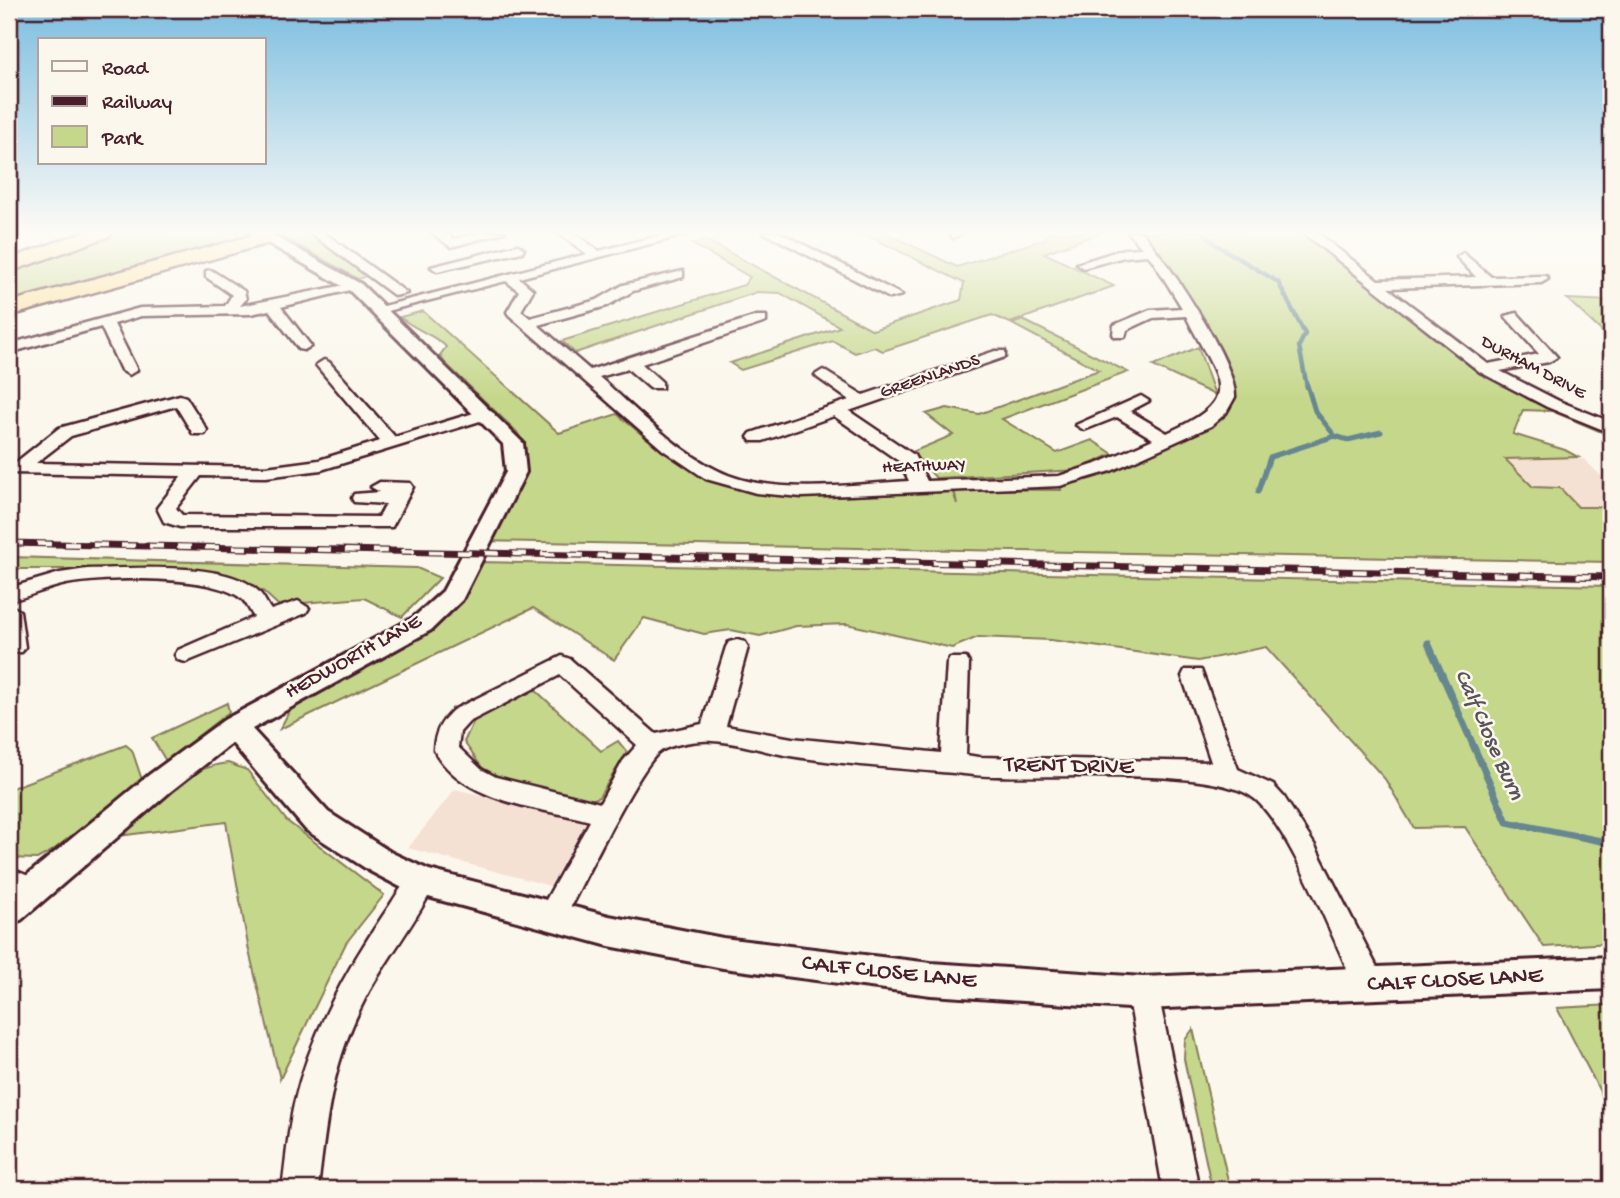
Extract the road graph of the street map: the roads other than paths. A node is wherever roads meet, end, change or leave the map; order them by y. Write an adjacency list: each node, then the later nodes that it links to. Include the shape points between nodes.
1 (81, 288): 15 (highway)
2 (227, 288): 16 (street, via 239,294)
3 (341, 288): 14 (street)
4 (356, 288): 17 (street, HEDWORTH LANE)
5 (393, 288): 12 (street)
6 (466, 288): 17 (street)
7 (523, 288): 22 (street, via 514,312)
8 (628, 288): 22 (street, via 602,303)
9 (881, 288): 13 (street)
10 (1179, 288): 18 (street, HEATHWAY)
11 (1379, 288): 29 (street, DURHAM DRIVE)
12 (400, 293)
13 (895, 295)
14 (272, 305): 16 (street); 24 (street)
15 (9, 309)
16 (229, 310): 21 (street, via 155,310)
17 (379, 310): 38 (street, HEDWORTH LANE)
18 (1191, 312): 23 (street, via 1150,313 1119,328); 43 (street, HEATHWAY, via 1227,393 1219,410 1205,422)
19 (1512, 316): 29 (street, via 1549,356)
20 (761, 319): 27 (street)
21 (106, 322): 25 (street); 30 (street)
22 (526, 324): 32 (street, HEATHWAY)
23 (1120, 334)
24 (304, 346)
25 (9, 349)
26 (997, 359): 34 (street, GREENLANDS)
27 (631, 363): 32 (street); 33 (street)
28 (324, 365): 44 (street)
29 (1485, 369): 40 (street, DURHAM DRIVE)
30 (129, 370)
31 (822, 375): 34 (street, GREENLANDS)
32 (587, 376): 47 (street, HEATHWAY, via 669,446 712,475 756,488 802,491)
33 (656, 385)
34 (861, 401): 36 (street, GREENLANDS)
35 (1141, 401): 37 (street)
36 (836, 410): 42 (street, GREENLANDS); 47 (street, via 908,459)
37 (1118, 411): 39 (street); 43 (street)
38 (487, 414): 44 (street); 60 (street, HEDWORTH LANE, via 513,443 516,472 453,595 422,624)
39 (1084, 425)
40 (1611, 428)
41 (199, 430): 45 (street, via 180,400 65,432)
42 (762, 432)
43 (1167, 440): 47 (street, HEATHWAY, via 1060,481)
44 (391, 443): 46 (street, via 321,465 266,472)
45 (14, 468): 46 (street)
46 (195, 472): 50 (street, via 166,508 171,518 180,522 385,523)
47 (920, 486)
48 (380, 487): 50 (street, via 404,487)
49 (361, 498): 50 (street)
50 (398, 498)
51 (9, 595): 54 (street, via 87,575 194,575 222,580 251,595)
52 (298, 608): 54 (street)
53 (9, 611): 55 (street)
54 (266, 620): 57 (street)
55 (14, 647)
56 (737, 647): 61 (street)
57 (186, 655)
58 (958, 663): 63 (street)
59 (1194, 676): 64 (street)
60 (234, 727): 66 (street, CALF CLOSE LANE, via 317,821); 67 (street, HEDWORTH LANE)
61 (712, 732): 62 (street, TRENT DRIVE); 63 (street, TRENT DRIVE, via 792,747)
62 (652, 744): 65 (street); 65 (street, via 562,663 450,726 446,750 471,776 489,785)
63 (953, 763): 64 (street, TRENT DRIVE)
64 (1227, 774): 70 (street, TRENT DRIVE, via 1265,793 1288,825)
65 (604, 814): 68 (street)
66 (422, 882): 68 (street, CALF CLOSE LANE); 72 (street, via 369,960 334,1028 311,1104)
67 (16, 893)
68 (551, 916): 71 (street, CALF CLOSE LANE, via 765,959 931,979)
69 (1611, 973): 70 (street, CALF CLOSE LANE)
70 (1370, 985): 71 (street, CALF CLOSE LANE)
71 (1143, 993): 73 (street)
72 (300, 1189)
73 (1181, 1189)

